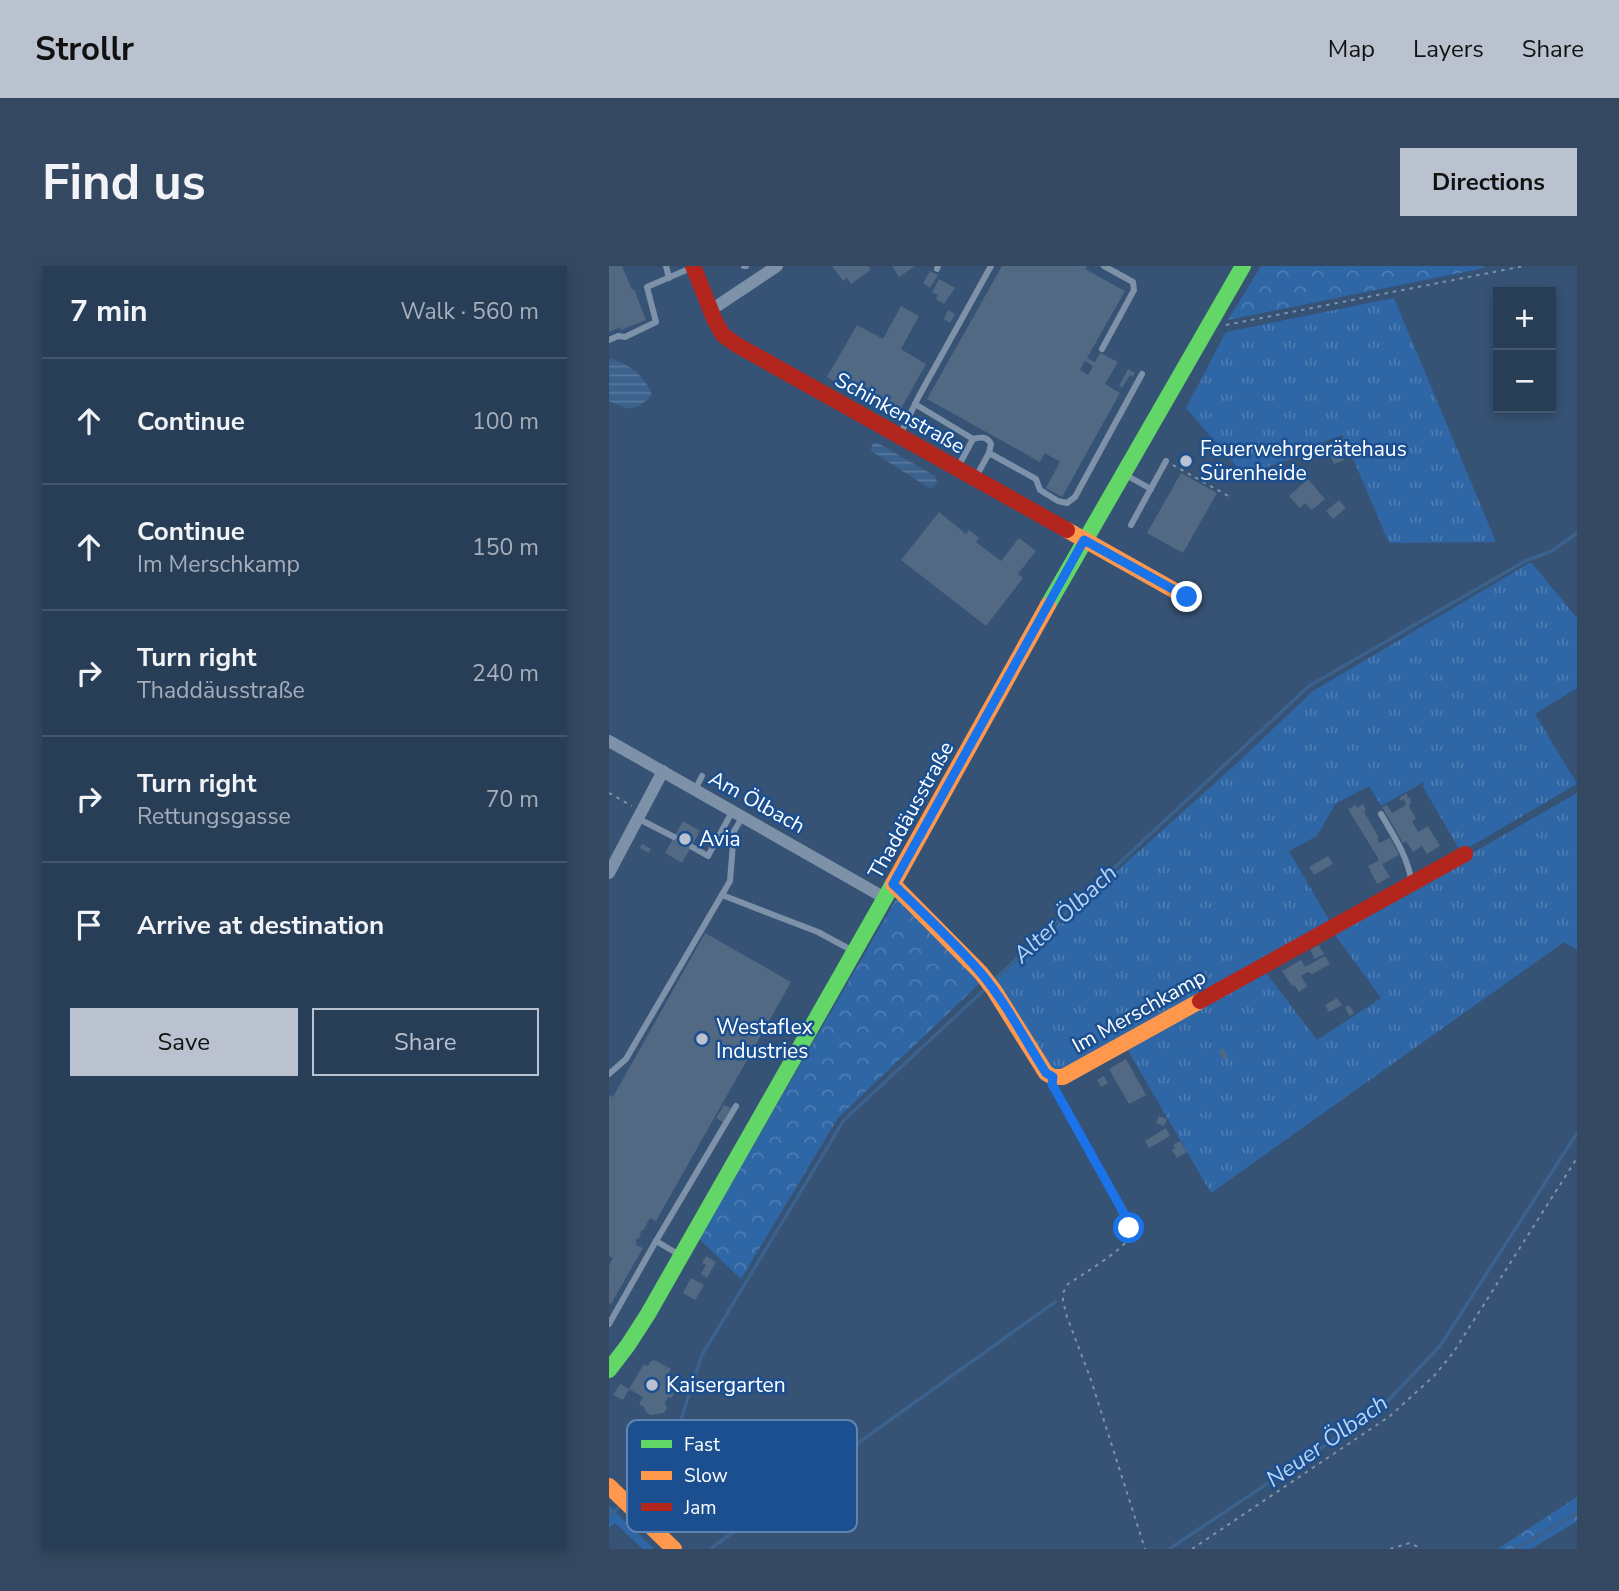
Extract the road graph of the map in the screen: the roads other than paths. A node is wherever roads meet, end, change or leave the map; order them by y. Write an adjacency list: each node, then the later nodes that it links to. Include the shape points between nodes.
1 (666, 266): 7 (lane)
2 (694, 266): 7 (lane); 8 (street, Schinkenstraße)
3 (777, 266): 8 (street)
4 (991, 266): 12 (lane)
5 (1104, 266): 10 (lane, via 1133,282 1134,290)
6 (1243, 266): 18 (street, Thaddäusstraße)
7 (669, 278): 9 (lane, via 647,287 656,322)
8 (710, 308): 13 (street, Schinkenstraße, via 723,335 737,345)
9 (609, 340)
10 (1103, 349)
11 (1142, 374): 15 (lane, via 1075,497 1067,503 1040,490 1036,479)
12 (915, 404): 13 (lane); 14 (lane)
13 (899, 437): 17 (street, Schinkenstraße)
14 (973, 439): 15 (lane, via 989,440); 17 (lane)
15 (989, 453): 19 (lane)
16 (1166, 461): 20 (lane)
17 (957, 469): 19 (street, Schinkenstraße)
18 (1122, 473): 20 (lane); 22 (street, Thaddäusstraße)
19 (975, 479): 22 (street, Schinkenstraße)
20 (1151, 489): 21 (lane)
21 (1131, 525)
22 (1084, 540): 23 (street, Schinkenstraße); 36 (street, Thaddäusstraße)
23 (1187, 597)
24 (609, 741): 25 (street, Am Ölbach)
25 (663, 771): 27 (street, Am Ölbach); 30 (street)
26 (702, 776): 27 (lane)
27 (695, 790): 28 (street, Am Ölbach)
28 (738, 813): 32 (lane, via 708,856); 36 (street, Am Ölbach); 37 (lane, via 730,881)
29 (1381, 814): 35 (lane, via 1403,851)
30 (640, 815): 31 (lane); 34 (street)
31 (674, 837)
32 (692, 847)
33 (1465, 854): 35 (street, Im Merschkamp)
34 (609, 873)
35 (1412, 883): 36 (street, Im Merschkamp, via 1063,1077 1046,1073 981,973)
36 (889, 891): 38 (street, Thaddäusstraße)
37 (722, 895): 38 (lane); 39 (lane, via 626,1059)
38 (854, 951): 42 (street, Thaddäusstraße)
39 (609, 1074)
40 (736, 1106): 41 (lane)
41 (656, 1241): 42 (lane); 43 (lane)
42 (681, 1256): 44 (street, Thaddäusstraße)
43 (609, 1324)
44 (609, 1370)
45 (611, 1488): 46 (street)
46 (627, 1503)
47 (657, 1532): 48 (street)
48 (674, 1549)

